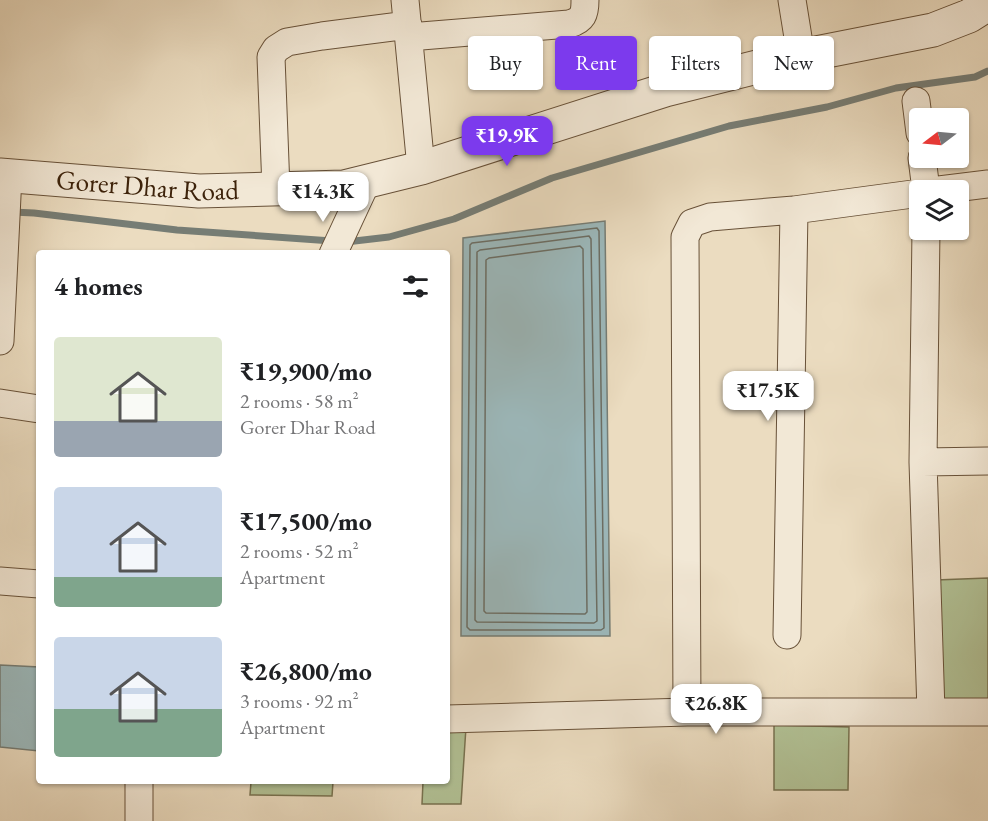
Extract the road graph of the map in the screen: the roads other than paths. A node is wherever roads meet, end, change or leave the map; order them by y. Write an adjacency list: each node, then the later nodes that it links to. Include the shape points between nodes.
1 (585, 0): 4 (street, via 585,14 569,24)
2 (792, 0): 5 (street)
3 (988, 4): 6 (street, Gorer Dhar Road, via 933,30)
4 (407, 21): 10 (street); 14 (street, via 287,42 276,49 271,57)
5 (798, 36)
6 (834, 50)
7 (753, 68): 10 (street, Gorer Dhar Road, via 665,90)
8 (916, 101): 9 (street)
9 (917, 108)
10 (422, 168): 11 (street, Gorer Dhar Road)
11 (367, 181): 14 (street, Gorer Dhar Road, via 344,187); 19 (street)
12 (988, 184): 13 (street)
13 (969, 186)
14 (276, 189): 15 (street, Gorer Dhar Road)
15 (5, 194): 20 (street)
16 (909, 194): 17 (street)
17 (794, 210): 27 (street); 28 (street, via 710,217 692,222 685,237)
18 (926, 240): 24 (street)
19 (335, 250)
20 (0, 341)
21 (0, 404): 22 (street)
22 (36, 409)
23 (988, 461): 24 (street)
24 (924, 462): 29 (street)
25 (0, 581): 26 (street)
26 (36, 584)
27 (787, 635)
28 (687, 712): 29 (street); 31 (street)
29 (931, 712): 30 (street)
30 (988, 712)
31 (450, 719)
32 (139, 784): 33 (street)
33 (139, 821)

